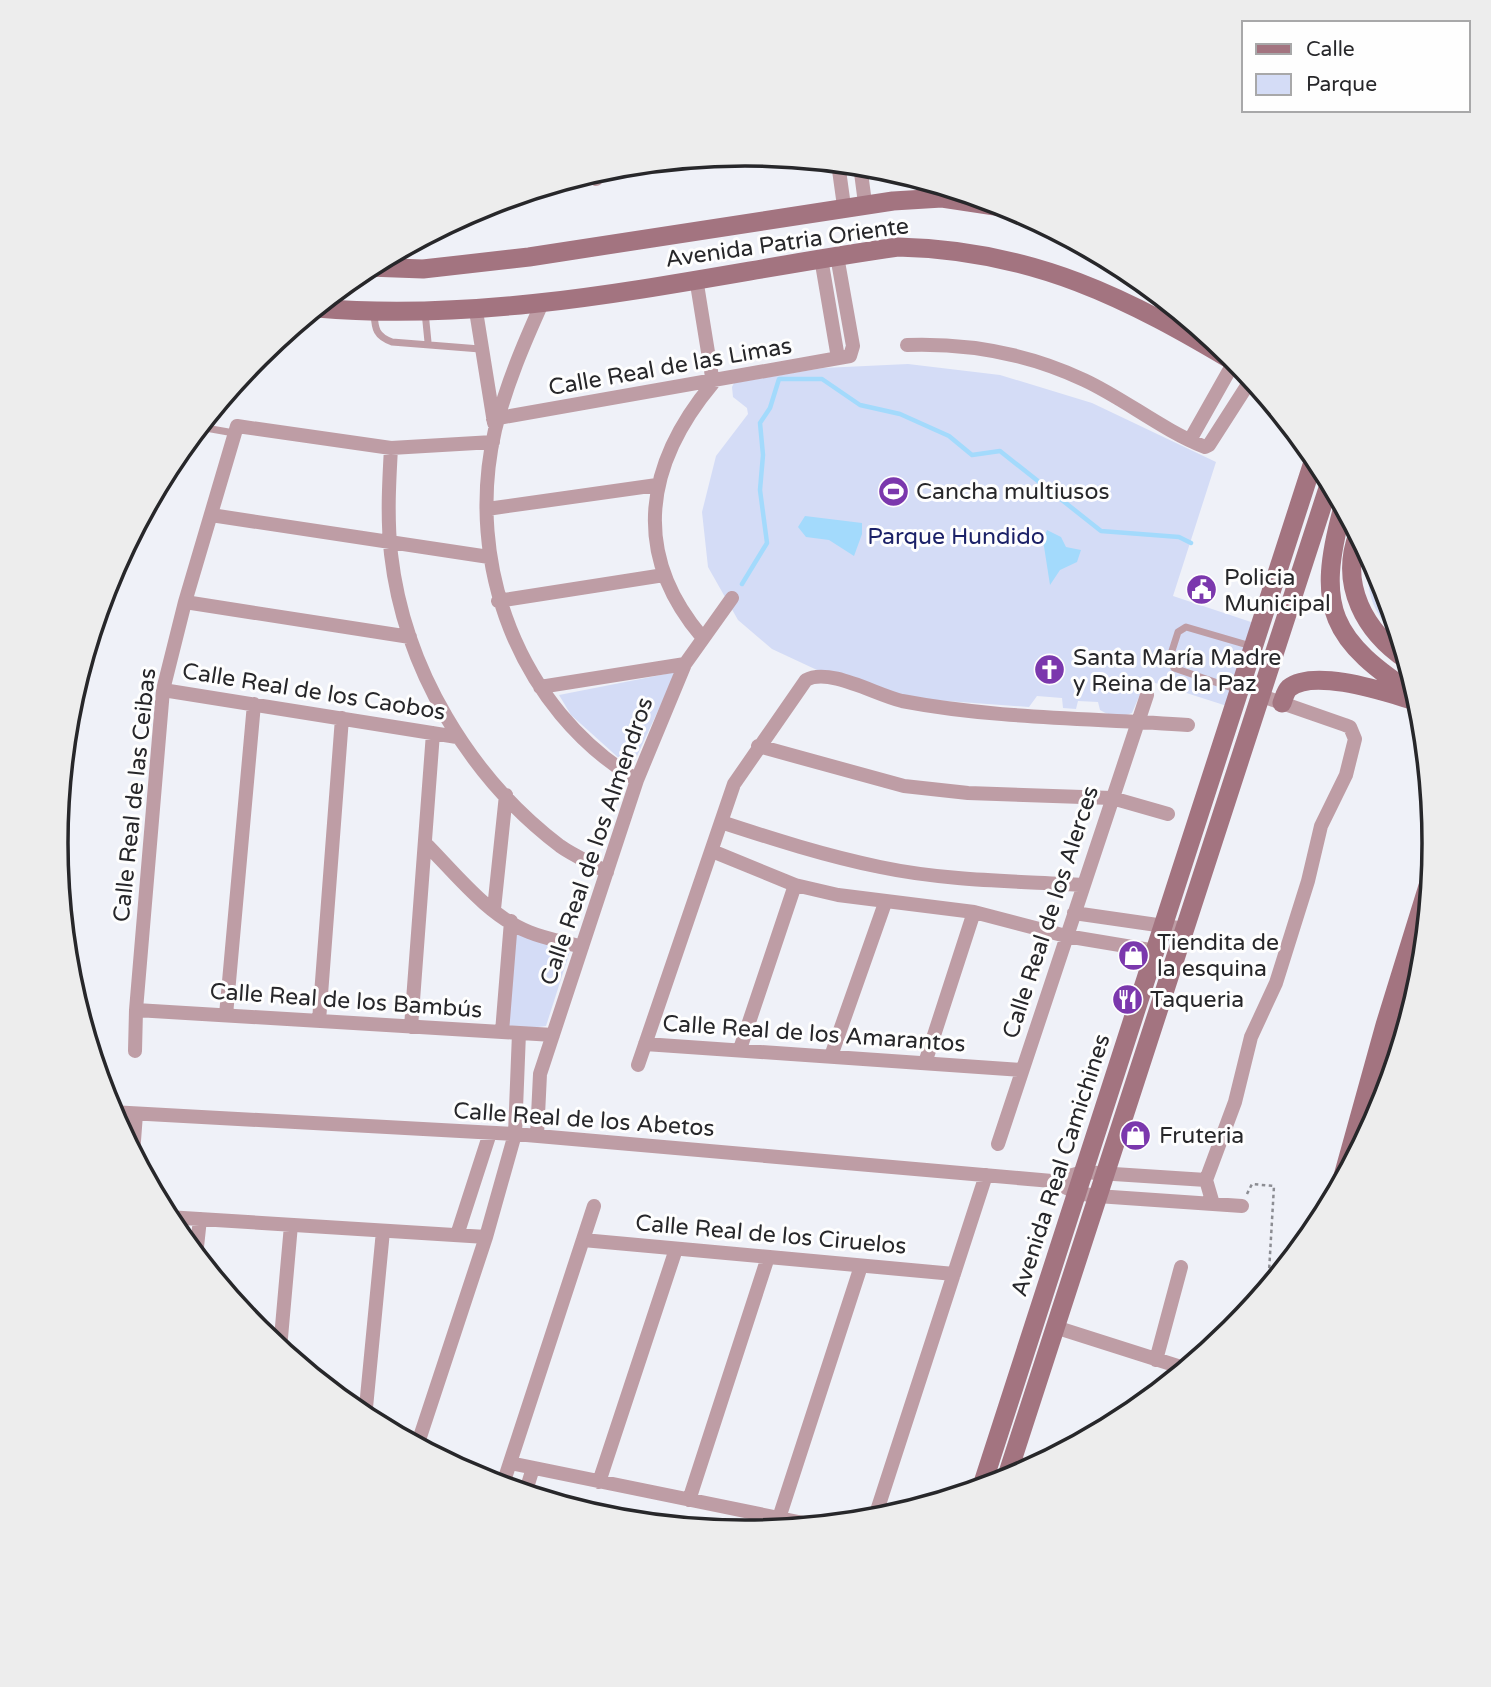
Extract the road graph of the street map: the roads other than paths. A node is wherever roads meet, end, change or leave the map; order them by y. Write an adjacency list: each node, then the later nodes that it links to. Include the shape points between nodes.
1 (839, 173): 5 (street)
2 (861, 176): 4 (street)
3 (958, 200): 4 (main road, Avenida Patria Oriente)
4 (865, 204): 5 (main road, Avenida Patria Oriente)
5 (844, 206): 7 (main road, Avenida Patria Oriente, via 529,257 423,269)
6 (829, 257): 8 (main road, Avenida Patria Oriente); 16 (main road, Avenida Patria Oriente, via 898,247 944,248 1025,263 1105,292); 18 (street); 18 (street, Calle Real de las Limas, via 853,353)
7 (389, 268)
8 (696, 278): 9 (main road, Avenida Patria Oriente); 20 (street)
9 (543, 301): 11 (main road, Avenida Patria Oriente); 23 (street)
10 (329, 309): 13 (main road, Avenida Patria Oriente)
11 (476, 311): 12 (main road, Avenida Patria Oriente); 17 (street)
12 (425, 312): 13 (main road, Avenida Patria Oriente); 14 (lane)
13 (373, 313): 14 (lane, via 381,338)
14 (428, 342): 17 (lane)
15 (907, 345): 25 (street, via 964,347 1035,362 1083,380)
16 (1204, 346)
17 (480, 349): 23 (street)
18 (838, 359): 20 (street, Calle Real de las Limas)
19 (1232, 373): 25 (street)
20 (713, 383): 23 (street, Calle Real de las Limas); 28 (street, via 679,428)
21 (1246, 388): 25 (street, via 1208,447)
22 (211, 427): 24 (lane)
23 (495, 428): 26 (street, Calle Real de las Limas); 30 (street)
24 (236, 429): 26 (street, Calle Real de las Limas); 31 (street, Calle Real de las Ceibas)
25 (1190, 440)
26 (391, 447): 33 (street)
27 (1311, 470): 42 (main road, Avenida Real Camichines)
28 (657, 485): 30 (street); 36 (street, via 655,515)
29 (1326, 495): 50 (main road, Avenida Real Camichines)
30 (487, 509): 35 (street)
31 (211, 515): 33 (street); 39 (street, Calle Real de las Ceibas)
32 (1340, 520): 46 (main road, via 1329,569 1333,610 1340,628 1363,658)
33 (390, 542): 35 (street); 41 (street)
34 (1355, 548): 43 (main road, via 1351,567 1359,607 1382,641)
35 (489, 557): 38 (street)
36 (664, 575): 38 (street); 40 (street, via 676,601)
37 (732, 598): 40 (street, Calle Real de los Almendros)
38 (498, 601): 45 (street, via 522,659)
39 (185, 602): 41 (street); 47 (street, Calle Real de las Ceibas)
40 (702, 636): 44 (street, Calle Real de los Almendros)
41 (410, 637): 58 (street, via 438,705)
42 (1253, 647): 48 (main road, Avenida Real Camichines); 48 (lane, via 1186,627 1178,632 1170,657 1174,668)
43 (1395, 651)
44 (685, 664): 45 (street); 60 (street, Calle Real de los Almendros)
45 (540, 687): 60 (street, via 591,746)
46 (1405, 689)
47 (163, 690): 53 (street, Calle Real de los Caobos); 81 (street, Calle Real de las Ceibas)
48 (1239, 691): 76 (main road, Avenida Real Camichines)
49 (1147, 695): 55 (street, Calle Real de los Alerces)
50 (1262, 696): 52 (street); 77 (main road, Avenida Real Camichines)
51 (1407, 696): 52 (main road, via 1330,681 1295,685)
52 (1282, 703): 106 (street, via 1350,727 1354,746 1346,775 1321,826 1276,983 1251,1037 1235,1102)
53 (254, 704): 54 (street, Calle Real de los Caobos); 82 (street)
54 (342, 718): 57 (street, Calle Real de los Caobos); 83 (street)
55 (1137, 721): 56 (street); 59 (street, via 966,711 901,700 819,675 806,680); 62 (street, Calle Real de los Alerces)
56 (1188, 725)
57 (433, 733): 58 (street, Calle Real de los Caobos); 65 (street)
58 (457, 737): 61 (street)
59 (758, 746): 62 (street, via 904,786); 64 (street, via 734,784)
60 (637, 780): 67 (street, Calle Real de los Almendros)
61 (506, 795): 67 (street, via 562,847); 71 (street)
62 (1112, 798): 63 (street); 69 (street, Calle Real de los Alerces)
63 (1168, 814)
64 (721, 822): 66 (street); 69 (street, via 881,867)
65 (425, 843): 71 (street); 84 (street)
66 (712, 850): 68 (street); 88 (street)
67 (607, 872): 79 (street, Calle Real de los Almendros)
68 (795, 885): 70 (street); 89 (street)
69 (1083, 886): 73 (street, Calle Real de los Alerces)
70 (885, 903): 72 (street); 91 (street)
71 (494, 909): 75 (street)
72 (975, 912): 78 (street); 92 (street)
73 (1074, 913): 76 (street); 78 (street, Calle Real de los Alerces)
74 (1418, 916): 102 (main road)
75 (511, 921): 79 (street, via 528,932); 85 (street)
76 (1163, 927): 77 (street); 80 (main road, Avenida Real Camichines)
77 (1185, 929): 104 (main road, Avenida Real Camichines)
78 (1066, 936): 80 (street); 94 (street, Calle Real de los Alerces)
79 (582, 947): 87 (street, Calle Real de los Almendros)
80 (1156, 951): 103 (main road, Avenida Real Camichines)
81 (136, 1010): 82 (street, Calle Real de los Bambús); 90 (street, Calle Real de las Ceibas)
82 (226, 1015): 83 (street, Calle Real de los Bambús)
83 (319, 1021): 84 (street, Calle Real de los Bambús)
84 (411, 1027): 85 (street, Calle Real de los Bambús)
85 (502, 1032): 86 (street, Calle Real de los Bambús)
86 (519, 1033): 87 (street, Calle Real de los Bambús); 98 (street)
87 (553, 1035): 100 (street, Calle Real de los Almendros, via 540,1074)
88 (645, 1044): 89 (street, Calle Real de los Amarantos); 93 (street)
89 (740, 1049): 91 (street, Calle Real de los Amarantos)
90 (135, 1051)
91 (831, 1056): 92 (street, Calle Real de los Amarantos)
92 (925, 1063): 94 (street, Calle Real de los Amarantos)
93 (638, 1065)
94 (1022, 1070): 101 (street, Calle Real de los Alerces)
95 (136, 1114): 96 (street, Calle Real de los Abetos); 97 (street, Calle Real de los Abetos); 99 (street)
96 (125, 1115)
97 (490, 1133): 98 (street, Calle Real de los Abetos); 117 (street)
98 (515, 1134): 100 (street, Calle Real de los Abetos); 118 (street)
99 (135, 1136)
100 (537, 1136): 105 (street, Calle Real de los Abetos)
101 (998, 1144)
102 (1351, 1147)
103 (1083, 1172): 104 (street, Calle Real de los Abetos); 107 (street, Calle Real de los Abetos); 108 (main road, Avenida Real Camichines)
104 (1104, 1174): 106 (street, Calle Real de los Abetos); 109 (main road, Avenida Real Camichines)
105 (986, 1175): 107 (street, Calle Real de los Abetos); 125 (street)
106 (1206, 1180): 110 (street)
107 (1052, 1181): 108 (street, Calle Real de los Abetos)
108 (1077, 1193): 109 (street, Calle Real de los Abetos); 132 (main road, Avenida Real Camichines)
109 (1097, 1196): 110 (street, Calle Real de los Abetos); 126 (main road, Avenida Real Camichines)
110 (1213, 1204): 112 (street, Calle Real de los Abetos)
111 (594, 1206): 119 (street)
112 (1242, 1206)
113 (181, 1218): 114 (street)
114 (200, 1219): 115 (street); 120 (street)
115 (291, 1225): 116 (street); 127 (street)
116 (383, 1231): 117 (street); 130 (street)
117 (457, 1235): 118 (street)
118 (486, 1237): 131 (street)
119 (583, 1240): 121 (street, Calle Real de los Ciruelos); 135 (street)
120 (198, 1242)
121 (676, 1249): 122 (street, Calle Real de los Ciruelos); 140 (street)
122 (768, 1257): 123 (street, Calle Real de los Ciruelos); 142 (street)
123 (861, 1266): 125 (street, Calle Real de los Ciruelos); 144 (street)
124 (1181, 1267): 128 (street)
125 (954, 1274): 143 (street)
126 (1055, 1327): 128 (street); 133 (main road, Avenida Real Camichines)
127 (281, 1336)
128 (1156, 1360): 129 (street)
129 (1176, 1366)
130 (366, 1405)
131 (420, 1437)
132 (993, 1453): 133 (lane); 139 (main road, Avenida Real Camichines)
133 (1013, 1458): 134 (lane); 136 (main road, Avenida Real Camichines)
134 (1023, 1461)
135 (510, 1463): 137 (street); 138 (street)
136 (1010, 1467)
137 (533, 1468): 140 (street); 141 (street)
138 (506, 1476)
139 (985, 1477)
140 (599, 1482): 142 (street)
141 (528, 1485)
142 (689, 1500): 144 (street)
143 (878, 1508)
144 (779, 1518): 145 (street)
145 (785, 1519)

